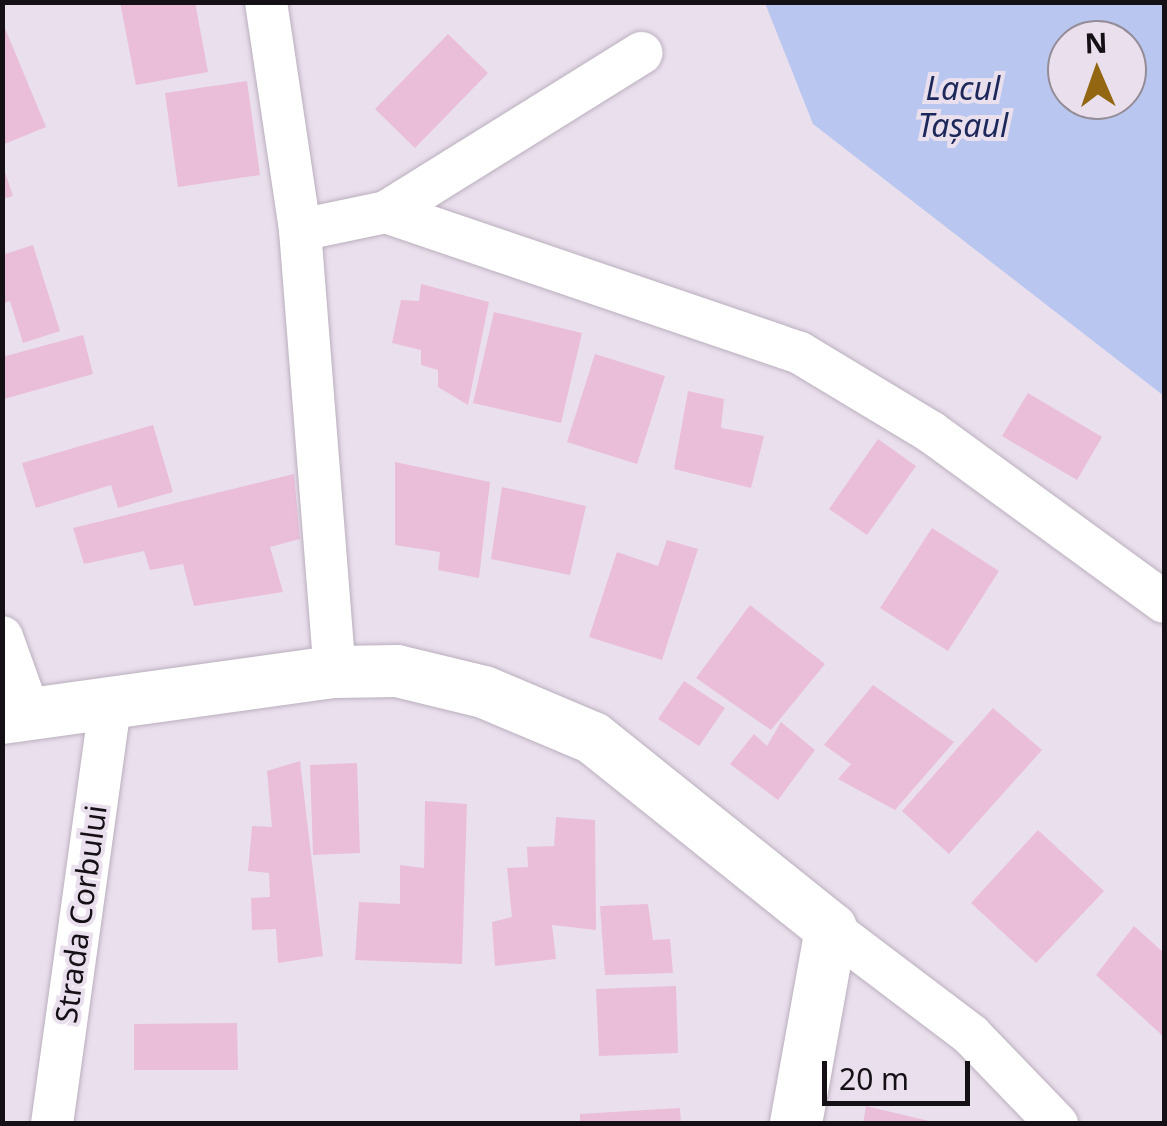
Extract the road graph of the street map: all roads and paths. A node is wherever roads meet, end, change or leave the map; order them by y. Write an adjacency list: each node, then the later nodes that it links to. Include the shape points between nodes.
1 (266, 2): 4 (street)
2 (642, 52): 3 (street)
3 (386, 212): 4 (street); 5 (street, via 800,353 930,432)
4 (300, 230): 7 (street)
5 (1164, 602)
6 (2, 637): 9 (street)
7 (334, 672): 8 (street); 10 (street, via 397,671 470,688 593,738)
8 (110, 705): 9 (street); 11 (street, Strada Corbului)
9 (16, 717)
10 (831, 929): 12 (street); 13 (street, via 971,1035)
11 (52, 1124)
12 (796, 1124)
13 (1057, 1124)

